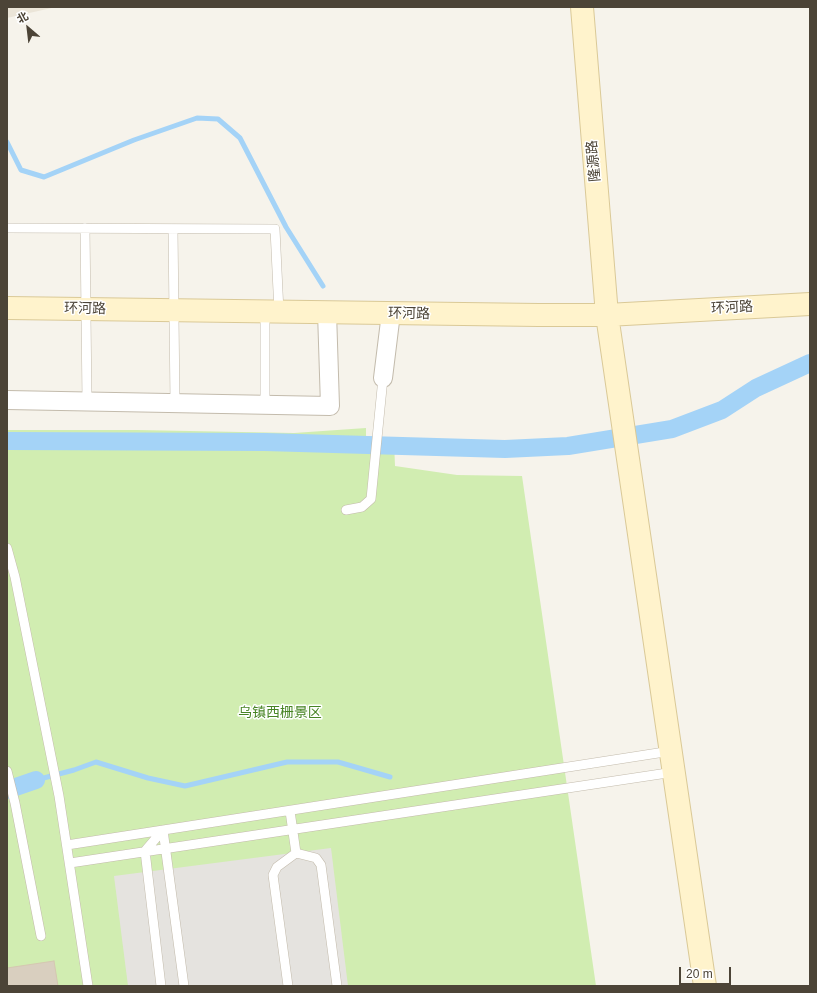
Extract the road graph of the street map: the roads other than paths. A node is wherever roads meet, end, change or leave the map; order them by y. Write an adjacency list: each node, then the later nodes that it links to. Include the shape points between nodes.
1 (582, 7): 12 (street, 隆源路)
2 (7, 228): 3 (lane)
3 (85, 228): 4 (lane); 7 (lane)
4 (173, 229): 8 (lane); 9 (lane, via 275,229)
5 (808, 304): 12 (street, 环河路)
6 (7, 308): 7 (street, 环河路)
7 (86, 309): 8 (street, 环河路); 15 (lane)
8 (174, 311): 9 (street, 环河路); 16 (lane)
9 (272, 312): 10 (street, 环河路); 17 (lane)
10 (327, 312): 11 (street, 环河路); 17 (street, via 330,406)
11 (391, 313): 12 (street, 环河路); 13 (street)
12 (607, 314): 20 (street, 隆源路)
13 (383, 378): 18 (lane, via 371,499 362,507)
14 (7, 400): 15 (street)
15 (87, 401): 16 (street)
16 (175, 403): 17 (street)
17 (265, 404)
18 (346, 510)
19 (7, 548): 25 (lane, via 16,577)
20 (674, 762): 22 (lane); 23 (lane); 36 (street, 隆源路)
21 (7, 773): 30 (lane)
22 (290, 811): 23 (lane); 24 (lane)
23 (292, 829): 26 (lane); 28 (lane)
24 (163, 830): 25 (lane); 26 (lane); 27 (lane)
25 (67, 844): 29 (lane)
26 (166, 848): 27 (lane); 33 (lane)
27 (146, 851): 29 (lane); 32 (lane)
28 (296, 853): 34 (lane, via 277,867 274,875); 35 (lane, via 316,858 322,865)
29 (70, 863): 31 (lane)
30 (41, 936)
31 (88, 986)
32 (161, 986)
33 (184, 986)
34 (288, 986)
35 (337, 986)
36 (705, 986)

